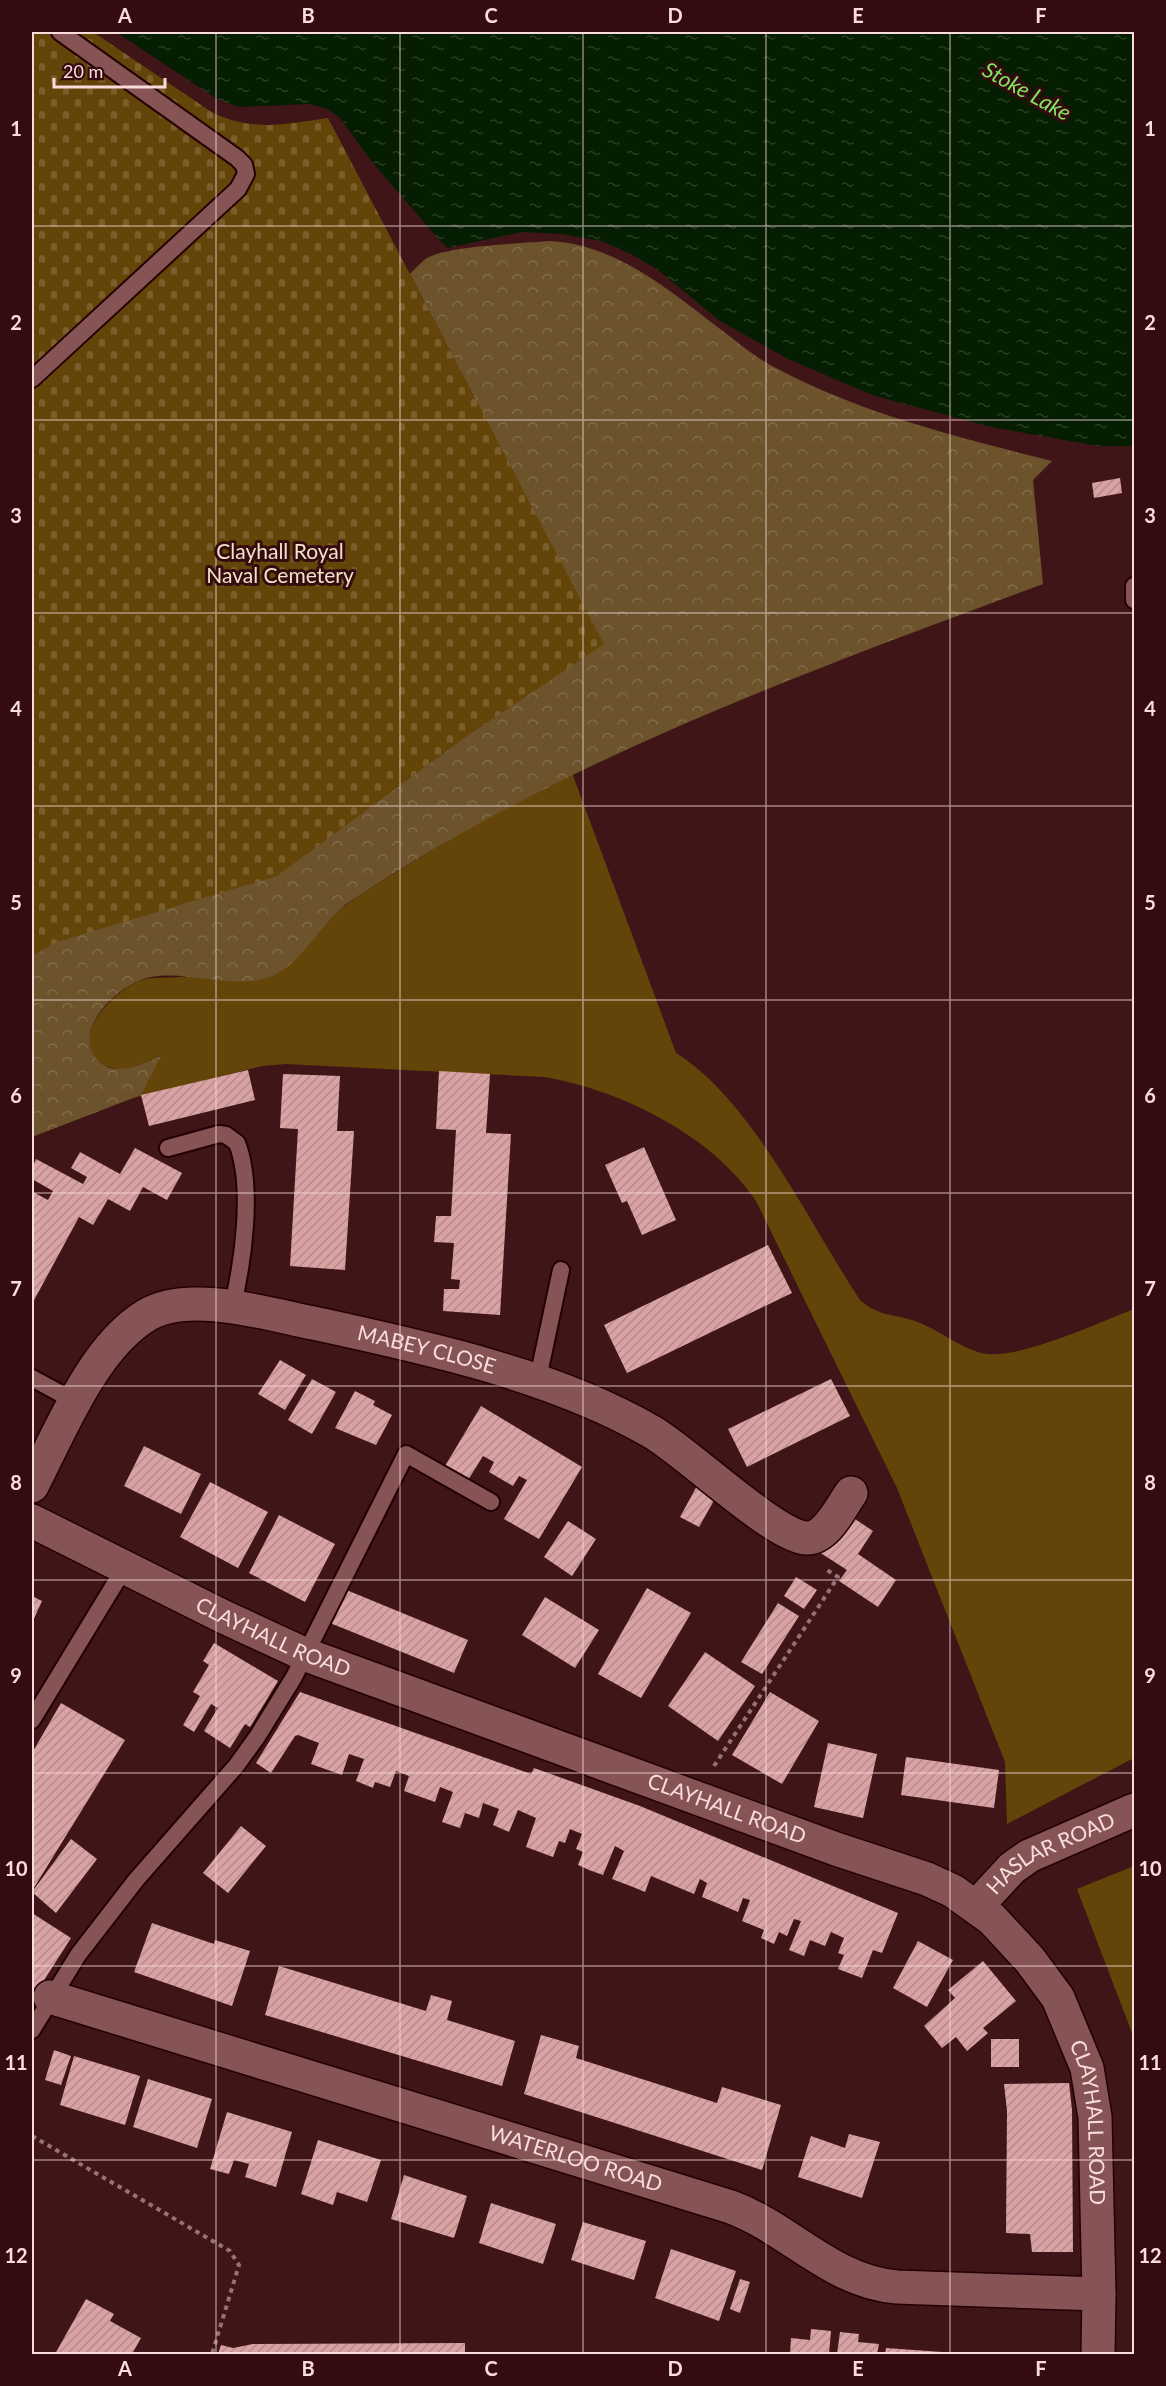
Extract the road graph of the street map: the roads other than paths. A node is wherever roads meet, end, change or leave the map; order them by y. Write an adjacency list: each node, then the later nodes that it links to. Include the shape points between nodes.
1 (60, 32): 2 (lane, via 237,158 246,174 238,189)
2 (32, 379)
3 (1134, 586): 4 (lane)
4 (1134, 600)
5 (168, 1148): 7 (lane, via 219,1134 237,1143 244,1186 244,1228)
6 (561, 1270): 9 (lane)
7 (232, 1308): 9 (street, MABEY CLOSE, via 405,1344); 10 (street, MABEY CLOSE, via 181,1305 147,1315 108,1352)
8 (32, 1378): 10 (lane)
9 (537, 1383): 12 (street, MABEY CLOSE, via 622,1415 656,1434 790,1534 805,1538 821,1533)
10 (76, 1402): 11 (street, MABEY CLOSE)
11 (32, 1486)
12 (851, 1493)
13 (491, 1502): 16 (lane, via 406,1454)
14 (32, 1521): 15 (street, CLAYHALL ROAD)
15 (125, 1567): 16 (street, CLAYHALL ROAD); 17 (lane)
16 (304, 1654): 19 (street, CLAYHALL ROAD, via 921,1877 953,1891); 20 (lane, via 249,1750 136,1880)
17 (32, 1720)
18 (1134, 1810): 19 (street, HASLAR ROAD, via 1029,1856 1012,1868)
19 (976, 1907): 22 (street, CLAYHALL ROAD, via 1002,1928 1038,1969 1058,1998 1081,2048 1095,2117)
20 (50, 1997): 21 (lane); 22 (street, WATERLOO ROAD, via 737,2210 864,2282 897,2287)
21 (32, 2030)
22 (1100, 2295): 23 (street, CLAYHALL ROAD)
23 (1098, 2355)

